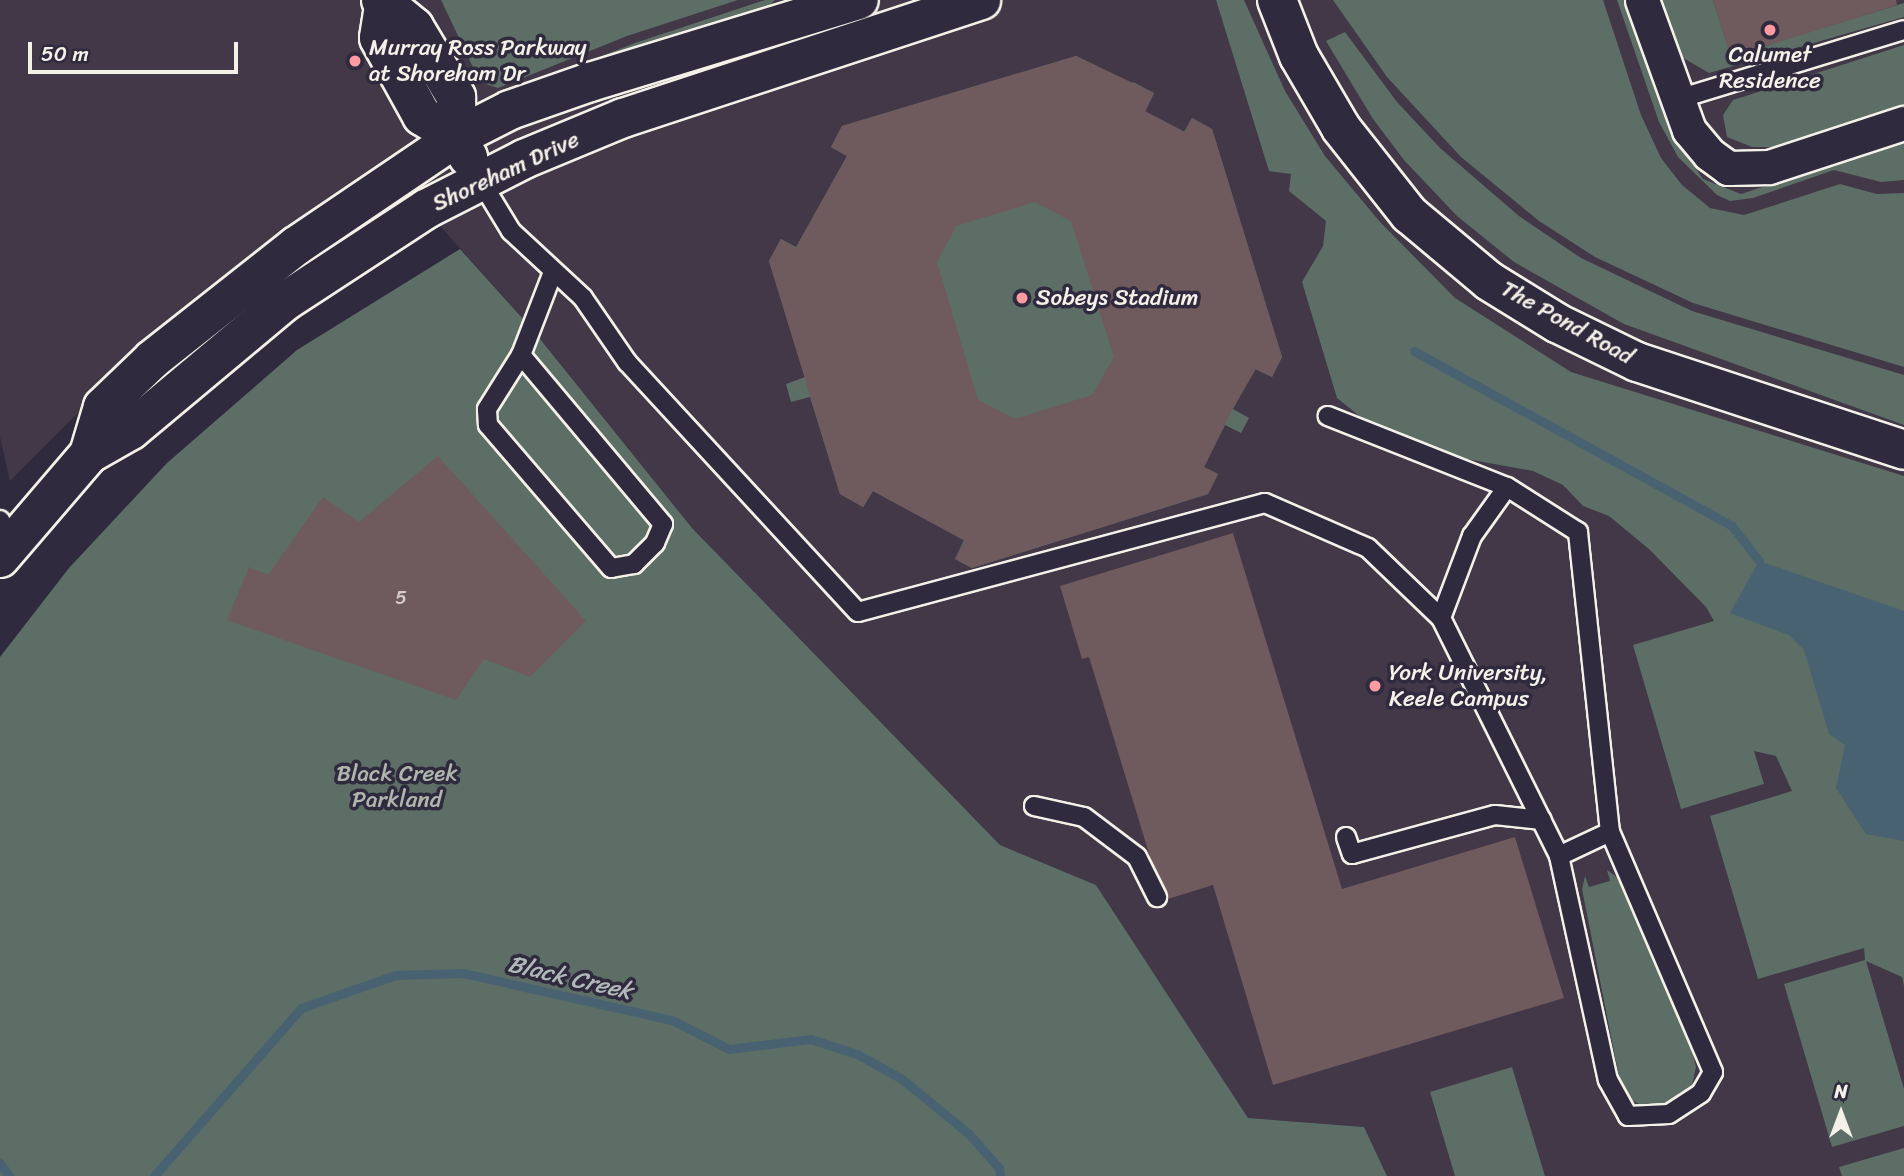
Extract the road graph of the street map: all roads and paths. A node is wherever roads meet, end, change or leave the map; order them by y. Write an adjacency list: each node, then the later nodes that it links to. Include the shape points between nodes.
1 (859, 0): 6 (street, Shoreham Drive)
2 (981, 0): 11 (street, Shoreham Drive, via 623,118)
3 (1277, 0): 15 (street, The Pond Road, via 1299,56 1341,128 1409,214 1489,281 1557,323 1637,362)
4 (1642, 0): 8 (street)
5 (383, 3): 10 (street, via 414,27 456,97)
6 (812, 7): 10 (street, Shoreham Drive, via 510,110)
7 (1904, 30): 8 (lane)
8 (1675, 100): 9 (street, via 1689,130 1709,154 1728,168 1749,171)
9 (1904, 123)
10 (457, 137): 11 (street); 16 (street, Shoreham Drive, via 296,246 153,359 103,407)
11 (480, 180): 12 (lane, via 511,231); 16 (street, Shoreham Drive, via 385,233 284,302 131,430)
12 (553, 272): 13 (lane); 19 (lane, via 583,298 627,362 858,612 1265,503 1368,548)
13 (521, 355): 13 (lane, via 663,524 655,543 634,564 611,568 488,425 487,409)
14 (1328, 416): 17 (lane)
15 (1904, 450)
16 (89, 454): 18 (street, Shoreham Drive)
17 (1507, 487): 19 (lane, via 1472,536); 22 (lane, via 1578,532)
18 (4, 540)
19 (1441, 618): 21 (lane)
20 (1034, 806): 25 (lane, via 1084,817 1137,857)
21 (1542, 820): 23 (lane, via 1495,815 1352,854); 24 (lane)
22 (1610, 832): 24 (lane); 24 (lane, via 1713,1072 1701,1093 1669,1114 1628,1116 1608,1080)
23 (1346, 837)
24 (1559, 856)
25 (1157, 897)

